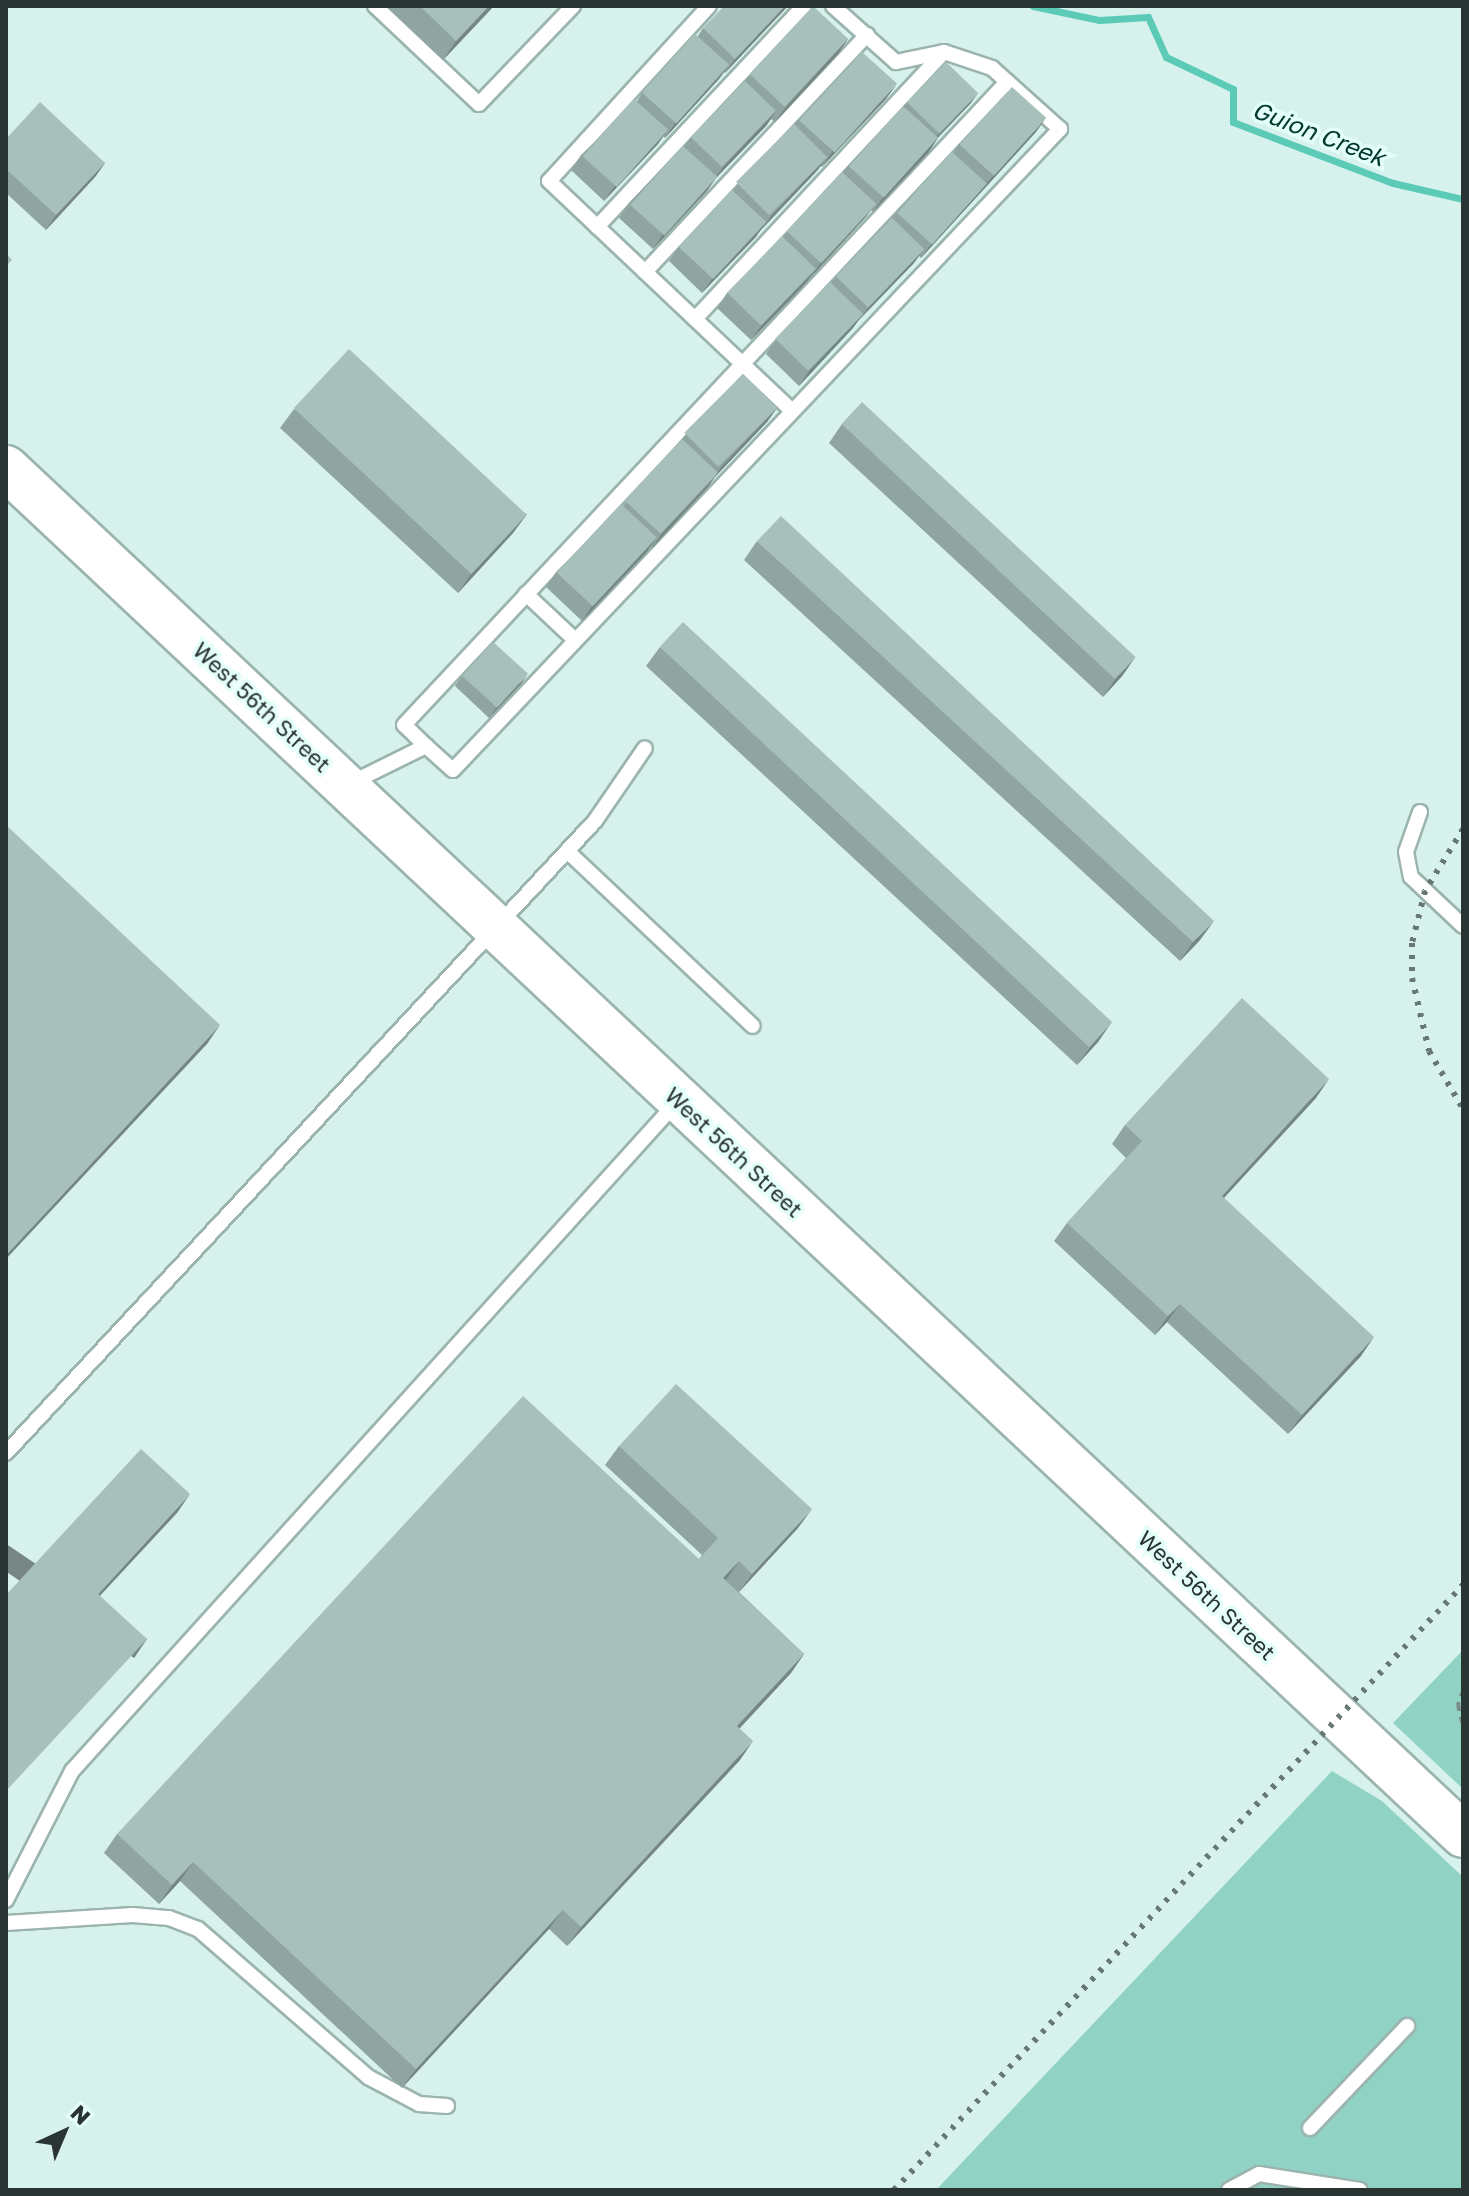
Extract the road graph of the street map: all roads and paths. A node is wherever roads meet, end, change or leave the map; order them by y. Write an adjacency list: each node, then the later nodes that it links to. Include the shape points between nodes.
1 (375, 6): 2 (lane, via 479,104)
2 (573, 6)
3 (709, 6): 9 (lane, via 549,181)
4 (804, 6): 9 (lane)
5 (833, 6): 6 (lane)
6 (867, 35): 7 (lane, via 896,62); 10 (lane)
7 (944, 52): 8 (lane, via 992,68); 11 (lane)
8 (1007, 82): 12 (lane); 13 (lane, via 1060,129)
9 (597, 227): 10 (lane)
10 (645, 272): 11 (lane)
11 (695, 319): 12 (lane)
12 (741, 362): 13 (lane); 15 (lane)
13 (792, 411): 16 (lane)
14 (6, 468): 19 (main road, West 56th Street)
15 (526, 594): 16 (lane); 17 (lane, via 404,725)
16 (575, 640): 17 (lane, via 453,770)
17 (426, 746): 19 (lane)
18 (645, 748): 21 (lane, via 595,821)
19 (346, 786): 23 (main road, West 56th Street)
20 (1420, 812): 22 (lane, via 1406,852 1411,877)
21 (567, 851): 23 (lane); 24 (lane)
22 (1463, 926)
23 (495, 929): 25 (main road, West 56th Street); 26 (lane)
24 (753, 1026)
25 (678, 1101): 29 (main road, West 56th Street); 30 (lane, via 72,1771)
26 (6, 1453)
27 (1463, 1691): 28 (path, via 1458,1705)
28 (1463, 1725)
29 (1463, 1835)
30 (6, 1900)
31 (6, 1923): 33 (lane, via 133,1915 169,1918 198,1929 368,2077 419,2104)
32 (1407, 2026): 34 (lane)
33 (447, 2106)
34 (1310, 2128)
35 (1229, 2190): 36 (lane, via 1259,2174)
36 (1356, 2190)

